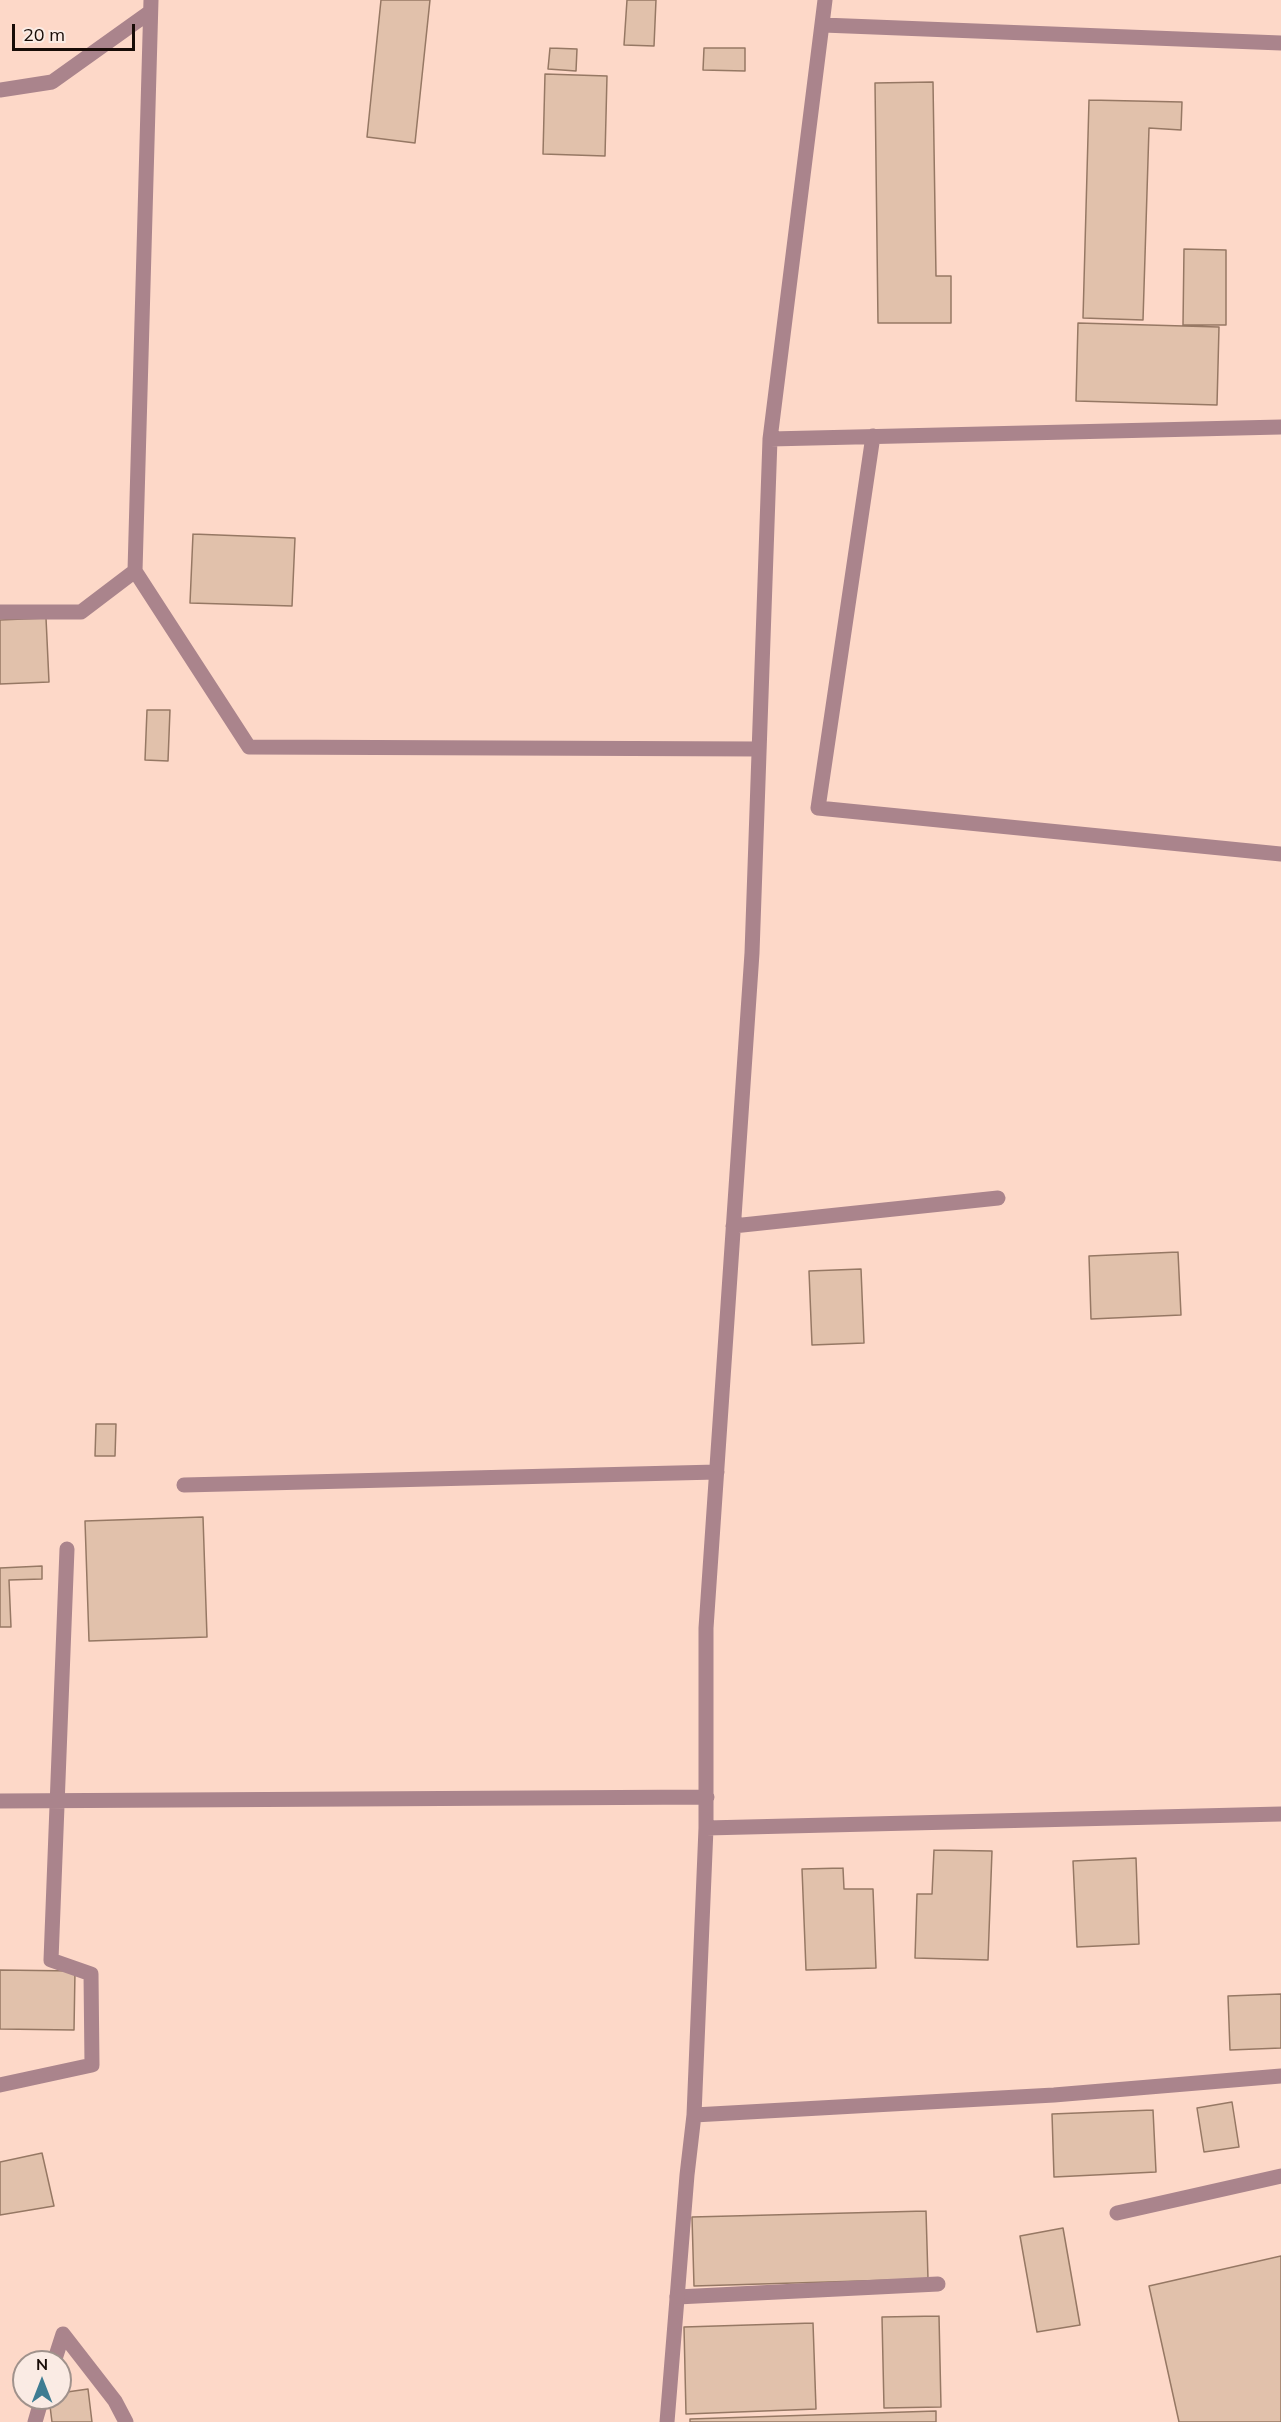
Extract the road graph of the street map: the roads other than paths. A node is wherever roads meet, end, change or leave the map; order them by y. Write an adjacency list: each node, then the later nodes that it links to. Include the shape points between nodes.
1 (825, 0): 3 (street)
2 (150, 6): 5 (street, via 52,82); 9 (street)
3 (823, 25): 4 (street); 8 (street)
4 (1281, 43)
5 (0, 90)
6 (1281, 427): 7 (street)
7 (873, 436): 8 (street); 12 (street, via 818,808)
8 (770, 439): 11 (street)
9 (135, 571): 10 (street, via 81,612); 11 (street, via 249,747)
10 (0, 612)
11 (759, 749): 14 (street, via 752,953)
12 (1281, 854)
13 (998, 1198): 14 (street)
14 (733, 1226): 15 (street)
15 (717, 1472): 16 (street); 18 (street, via 706,1628)
16 (184, 1485)
17 (67, 1549): 20 (street)
18 (707, 1797): 20 (street); 22 (street)
19 (0, 1801): 20 (street)
20 (57, 1801): 24 (street, via 51,1960 91,1974 92,2065)
21 (1281, 1814): 22 (street)
22 (706, 1828): 25 (street)
23 (1281, 2076): 25 (street, via 1054,2095)
24 (0, 2085)
25 (694, 2115): 29 (street)
26 (1281, 2176): 27 (street)
27 (1117, 2213)
28 (938, 2284): 29 (street)
29 (677, 2297): 32 (street)
30 (58, 2350): 31 (street, via 63,2334)
31 (126, 2422)
32 (667, 2422)

